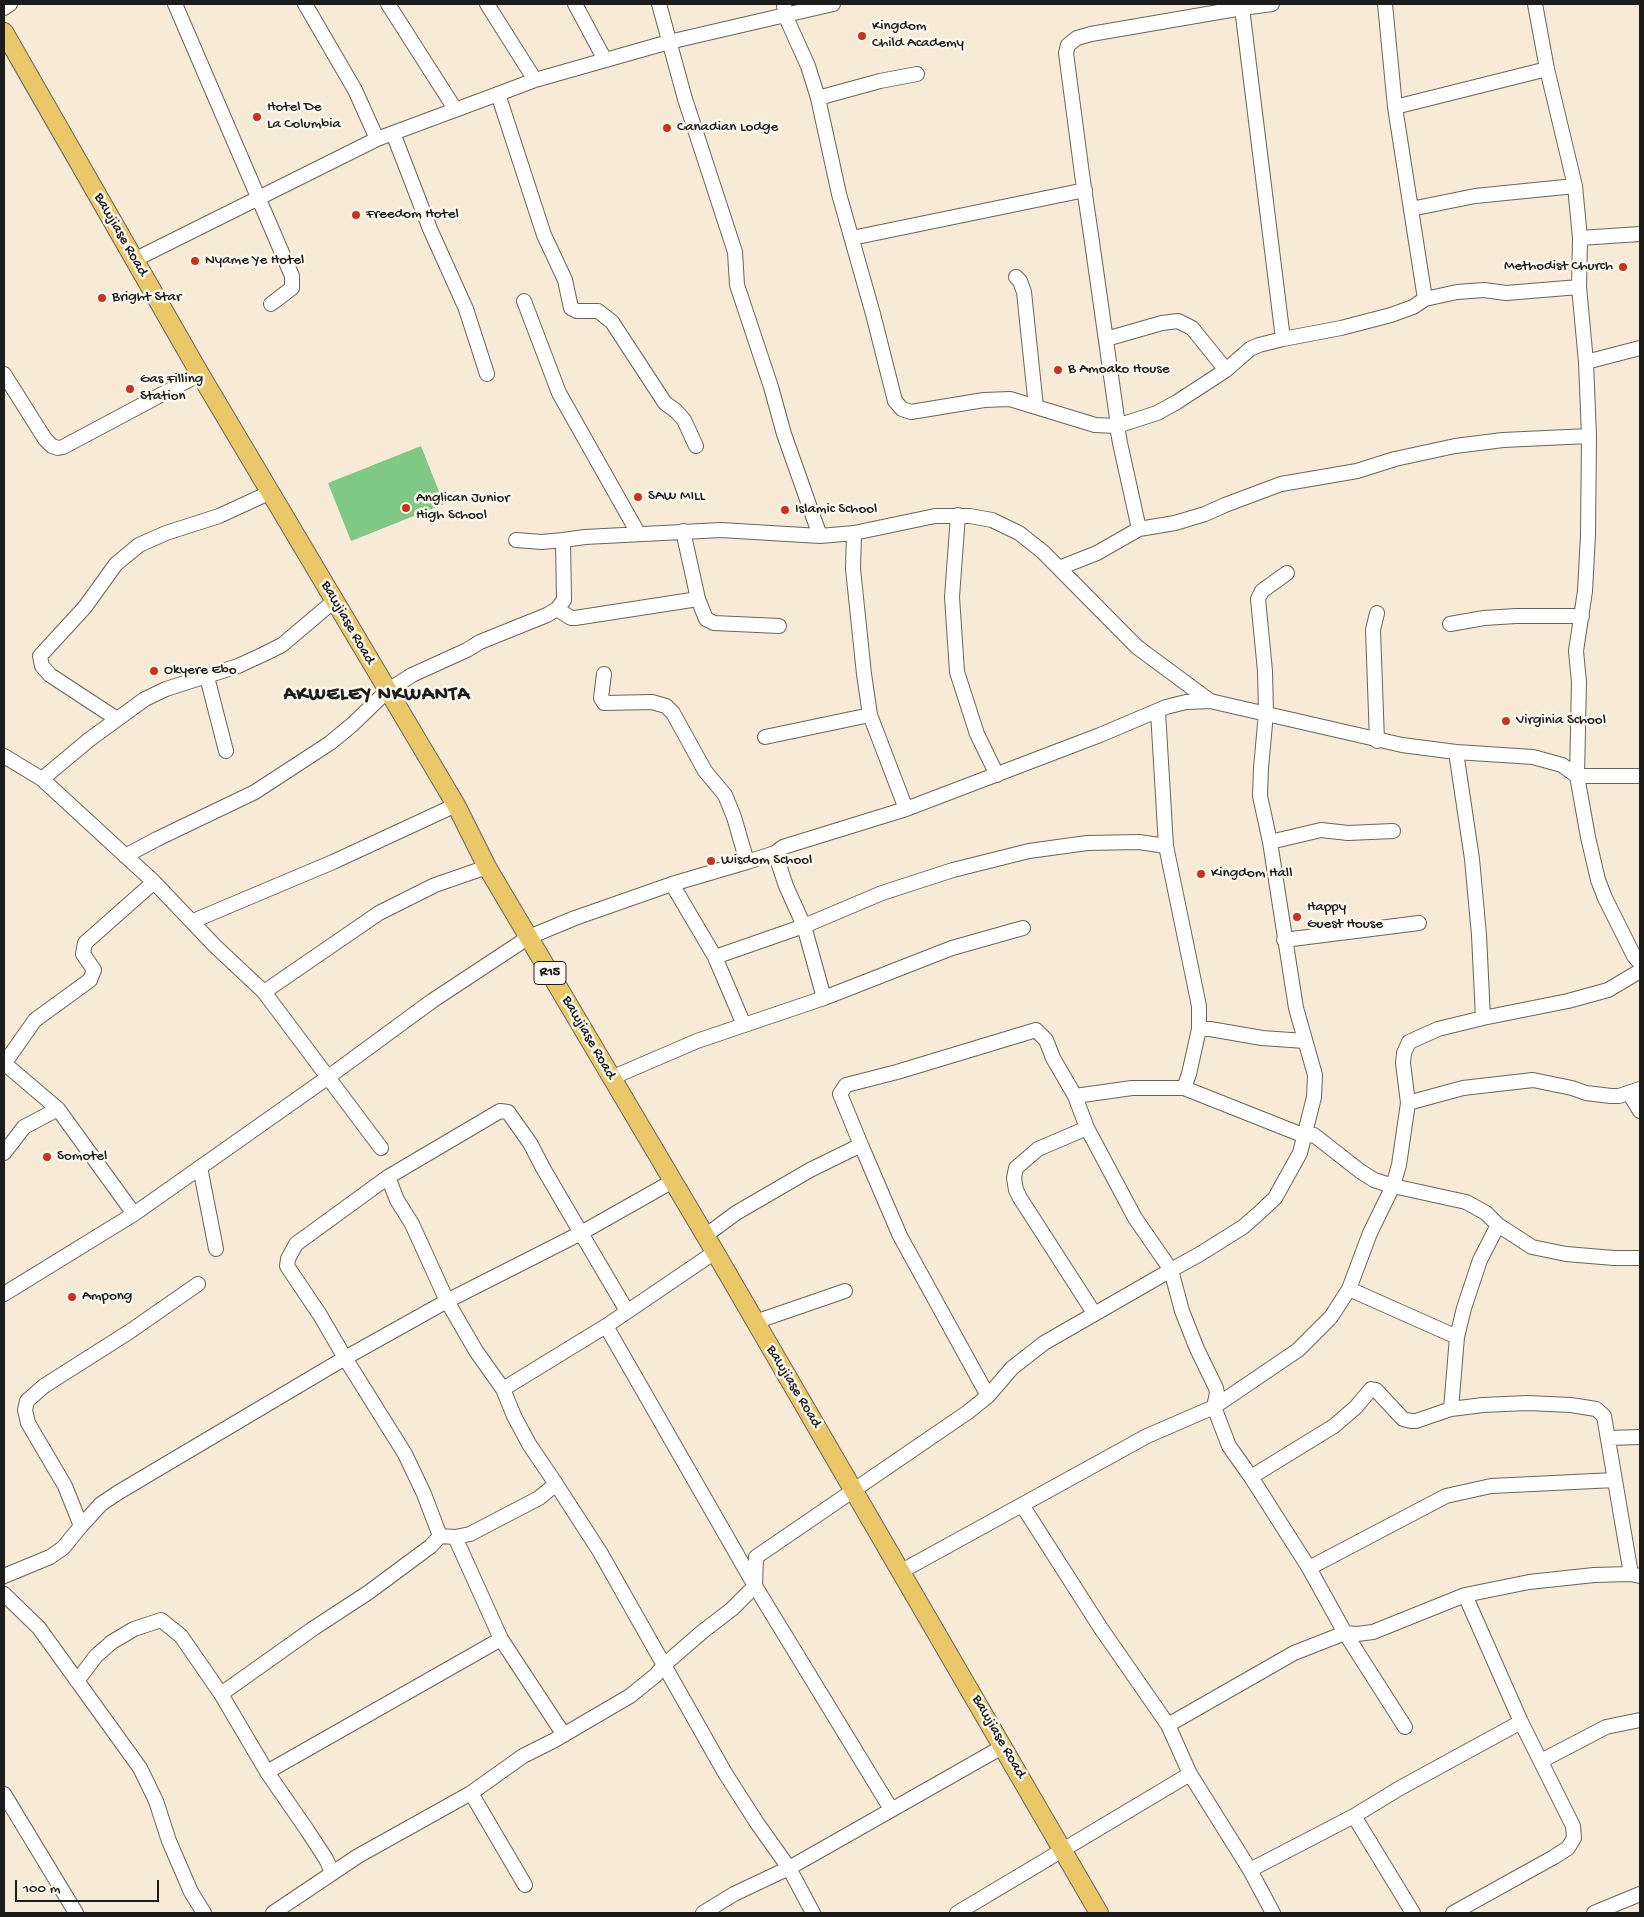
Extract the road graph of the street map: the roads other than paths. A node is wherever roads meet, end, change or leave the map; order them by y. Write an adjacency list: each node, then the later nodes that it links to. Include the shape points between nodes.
1 (10, 4): 12 (street)
2 (175, 4): 30 (street)
3 (388, 4): 25 (street)
4 (487, 4): 21 (street)
5 (575, 4): 18 (street)
6 (659, 4): 17 (street)
7 (833, 4): 15 (street)
8 (1272, 4): 14 (street)
9 (1385, 4): 24 (street)
10 (1536, 4): 19 (street)
11 (307, 5): 27 (street, via 355,90)
12 (4, 8)
13 (1207, 8): 14 (street); 29 (street, via 1091,34 1076,38 1068,45 1066,53)
14 (1242, 8): 42 (street)
15 (785, 10): 17 (street); 23 (street)
16 (4, 32): 35 (main road, Bawjiase Road / R15)
17 (669, 42): 18 (street); 59 (street, via 735,252 737,285)
18 (605, 60): 21 (street)
19 (1548, 69): 24 (street); 28 (street)
20 (917, 74): 23 (street)
21 (535, 80): 22 (street)
22 (498, 94): 25 (street); 52 (street, via 544,235 564,280 572,308 598,311 612,322 665,403 684,420)
23 (818, 98): 33 (street)
24 (1395, 107): 31 (street)
25 (455, 109): 26 (street)
26 (394, 133): 27 (street); 48 (street, via 430,230 466,310)
27 (377, 139): 30 (street)
28 (1575, 186): 31 (street, via 1475,196); 34 (street)
29 (1085, 190): 33 (street); 41 (street)
30 (260, 198): 35 (street); 40 (street, via 293,283 292,288)
31 (1411, 209): 38 (street)
32 (1640, 234): 34 (street)
33 (852, 238): 49 (street, via 895,401 902,409 911,412 1000,399 1021,401)
34 (1580, 238): 37 (street)
35 (134, 260): 47 (main road, Bawjiase Road / R15)
36 (1016, 276): 49 (street, via 1024,292)
37 (1579, 287): 38 (street, via 1506,293 1466,291); 44 (street)
38 (1425, 299): 42 (street, via 1391,315)
39 (524, 301): 58 (street, via 558,393)
40 (271, 304)
41 (1106, 339): 45 (street, via 1178,321 1192,328); 50 (street)
42 (1283, 339): 45 (street, via 1259,345)
43 (1640, 348): 44 (street)
44 (1586, 362): 51 (street)
45 (1226, 370): 50 (street, via 1156,413)
46 (4, 374): 47 (street, via 45,439 58,448)
47 (200, 374): 53 (main road, Bawjiase Road / R15)
48 (488, 374)
49 (1036, 407): 50 (street, via 1095,425)
50 (1117, 426): 55 (street)
51 (1589, 436): 55 (street, via 1503,440 1423,453 1357,471 1281,484 1205,514); 68 (street, via 1588,536)
52 (696, 446)
53 (271, 492): 65 (main road, Bawjiase Road / R15); 78 (street, via 219,516 139,545 116,564 85,608 40,656 42,666 50,675)
54 (958, 515): 57 (street, via 928,517); 62 (street, via 992,520 1006,526 1044,552); 84 (street, via 952,598 957,672 977,734)
55 (1139, 529): 62 (street)
56 (684, 532): 58 (street); 59 (street, via 749,530); 64 (street)
57 (854, 532): 59 (street); 77 (street, via 853,570)
58 (638, 533): 61 (street)
59 (820, 536)
60 (516, 540): 61 (street)
61 (563, 540): 66 (street, via 564,600)
62 (1059, 568): 74 (street, via 1136,647)
63 (1286, 573): 76 (street, via 1262,591 1258,599)
64 (698, 599): 66 (street, via 576,618); 70 (street, via 706,619 714,622)
65 (334, 601): 72 (street, via 282,645); 73 (main road, Bawjiase Road / R15)
66 (556, 609): 73 (street, via 547,616 480,642 412,675)
67 (1377, 613): 80 (street, via 1372,630)
68 (1582, 616): 69 (street, via 1508,616); 85 (street, via 1576,651 1579,682)
69 (1450, 624)
70 (779, 626)
71 (604, 674): 95 (street, via 601,698 604,702 652,702 666,706 673,713 705,771 725,795)
72 (206, 677): 78 (street, via 166,688); 81 (street)
73 (387, 691): 88 (main road, Bawjiase Road / R15); 94 (street, via 330,743 255,792)
74 (1210, 701): 75 (street, via 1186,702); 76 (street)
75 (1158, 712): 84 (street); 92 (street)
76 (1266, 714): 80 (street); 91 (street, via 1260,796)
77 (870, 715): 79 (street); 89 (street)
78 (117, 719): 87 (street)
79 (764, 737)
80 (1377, 741): 82 (street)
81 (226, 751)
82 (1456, 752): 85 (street, via 1533,757 1562,765); 110 (street, via 1472,859)
83 (4, 756): 87 (street)
84 (997, 776): 89 (street)
85 (1577, 776): 86 (street); 106 (street, via 1598,880)
86 (1640, 776)
87 (42, 779): 94 (street)
88 (456, 805): 96 (main road, Bawjiase Road / R15); 99 (street, via 333,862)
89 (906, 809): 93 (street, via 783,847)
90 (1393, 831): 91 (street, via 1348,833 1321,830)
91 (1270, 842): 104 (street)
92 (1166, 846): 101 (street, via 1139,842 1087,843 1028,851 882,893); 112 (street, via 1199,1006)
93 (775, 853): 95 (street); 101 (street)
94 (125, 856): 97 (street)
95 (747, 862): 98 (street)
96 (487, 867): 103 (main road, Bawjiase Road / R15); 108 (street, via 435,885 379,913)
97 (154, 882): 99 (street); 114 (street, via 85,943 83,954 94,970 90,980 35,1020)
98 (672, 884): 103 (street); 105 (street)
99 (193, 921): 108 (street)
100 (1419, 922): 104 (street)
101 (804, 926): 105 (street); 109 (street)
102 (1023, 928): 109 (street, via 952,948)
103 (529, 937): 115 (street, via 432,1001); 116 (main road, Bawjiase Road / R15)
104 (1284, 940): 113 (street)
105 (715, 957): 111 (street)
106 (1640, 963)
107 (1640, 970): 110 (street, via 1608,990)
108 (264, 992): 115 (street)
109 (824, 998): 111 (street)
110 (1483, 1018): 120 (street, via 1438,1029 1409,1042 1403,1063)
111 (744, 1025): 116 (street)
112 (1199, 1029): 113 (street); 117 (street)
113 (1305, 1041): 124 (street, via 1315,1081)
114 (4, 1063): 121 (street)
115 (327, 1078): 126 (street); 128 (street)
116 (612, 1078): 130 (main road, Bawjiase Road / R15)
117 (1184, 1088): 119 (street, via 1132,1088); 124 (street)
118 (1635, 1091): 120 (street, via 1619,1096 1586,1094 1533,1080 1463,1088); 122 (street)
119 (1075, 1096): 123 (street); 125 (street, via 1046,1040 1036,1030 846,1085 840,1094)
120 (1408, 1103): 131 (street)
121 (58, 1109): 127 (street, via 24,1127); 132 (street)
122 (1640, 1111)
123 (1088, 1128): 139 (street, via 1135,1218); 146 (street, via 1038,1149 1016,1168 1014,1178 1020,1198)
124 (1305, 1136): 131 (street, via 1314,1135 1360,1171); 139 (street, via 1300,1153 1275,1198 1243,1228)
125 (861, 1145): 135 (street, via 785,1184); 152 (street, via 900,1236)
126 (381, 1148)
127 (4, 1153)
128 (200, 1167): 132 (street); 136 (street)
129 (388, 1177): 134 (street, via 500,1111 508,1112 530,1143); 144 (street); 150 (street, via 296,1244 288,1259 287,1266)
130 (673, 1181): 134 (street); 135 (main road, Bawjiase Road / R15)
131 (1393, 1186): 133 (street, via 1466,1202 1486,1213); 141 (street, via 1370,1233)
132 (134, 1214): 143 (street)
133 (1498, 1225): 138 (street, via 1532,1247 1566,1254); 149 (street, via 1480,1260)
134 (581, 1232): 144 (street); 145 (street)
135 (705, 1236): 137 (main road, Bawjiase Road / R15)
136 (216, 1249)
137 (715, 1252): 145 (street); 147 (main road, Bawjiase Road / R15)
138 (1640, 1258)
139 (1171, 1270): 146 (street); 153 (street, via 1182,1311 1216,1388)
140 (198, 1284): 162 (street, via 44,1386 27,1402 24,1410 28,1423 65,1486)
141 (1349, 1289): 149 (street); 153 (street, via 1331,1317 1302,1346)
142 (846, 1291): 147 (street)
143 (4, 1294)
144 (447, 1302): 150 (street); 151 (street)
145 (627, 1311): 148 (street)
146 (1094, 1313): 152 (street, via 1012,1368)
147 (755, 1322): 160 (main road, Bawjiase Road / R15)
148 (606, 1326): 151 (street); 169 (street)
149 (1457, 1337): 154 (street)
150 (346, 1358): 162 (street, via 118,1492 101,1504); 163 (street, via 405,1454)
151 (503, 1389): 159 (street, via 529,1444)
152 (988, 1396): 160 (street)
153 (1214, 1407): 157 (street, via 1229,1446); 161 (street, via 1147,1436)
154 (1451, 1409): 156 (street, via 1527,1403 1596,1409 1604,1416); 157 (street, via 1411,1422 1403,1419 1376,1390 1371,1390 1334,1426)
155 (1640, 1437): 156 (street)
156 (1609, 1438): 158 (street)
157 (1251, 1477): 165 (street)
158 (1615, 1480): 165 (street, via 1491,1486 1446,1496); 167 (street)
159 (556, 1484): 164 (street, via 539,1498 505,1517 470,1534); 174 (street, via 600,1552)
160 (854, 1490): 166 (main road, Bawjiase Road / R15); 169 (street, via 756,1557)
161 (1022, 1505): 166 (street); 179 (street)
162 (81, 1526): 168 (street, via 63,1548 50,1557)
163 (440, 1536): 164 (street); 176 (street, via 369,1592)
164 (455, 1537): 173 (street)
165 (1309, 1568): 172 (street)
166 (900, 1572): 182 (main road, Bawjiase Road / R15)
167 (1636, 1575): 171 (street, via 1594,1575 1529,1582)
168 (4, 1576)
169 (755, 1586): 174 (street); 188 (street)
170 (4, 1594): 175 (street, via 39,1628)
171 (1465, 1595): 172 (street, via 1372,1632); 178 (street)
172 (1345, 1633): 179 (street, via 1294,1653); 180 (street)
173 (501, 1639): 181 (street); 184 (street)
174 (664, 1665): 181 (street, via 630,1696); 191 (street, via 725,1773)
175 (77, 1681): 176 (street, via 96,1656 112,1642 134,1629 161,1620 181,1636); 197 (street, via 140,1768 191,1892)
176 (221, 1694): 184 (street)
177 (1640, 1720): 183 (street, via 1606,1727)
178 (1521, 1722): 183 (street); 189 (street)
179 (1168, 1725): 185 (street)
180 (1405, 1727)
181 (564, 1735): 186 (street, via 523,1756)
182 (1004, 1746): 188 (street); 190 (main road, Bawjiase Road / R15)
183 (1540, 1761): 205 (street, via 1573,1826 1574,1838 1568,1848 1554,1857)
184 (267, 1772): 193 (street)
185 (1190, 1774): 190 (street); 192 (street)
186 (471, 1793): 193 (street); 194 (street)
187 (4, 1794): 196 (street)
188 (891, 1809): 191 (street)
189 (1354, 1816): 192 (street); 204 (street)
190 (1064, 1850): 201 (street); 202 (main road, Bawjiase Road / R15)
191 (789, 1868): 199 (street); 200 (street)
192 (1250, 1870): 203 (street)
193 (332, 1872): 198 (street)
194 (524, 1886)
195 (1640, 1894): 206 (street)
196 (76, 1913)
197 (204, 1913)
198 (273, 1913)
199 (703, 1913)
200 (812, 1913)
201 (957, 1913)
202 (1100, 1913)
203 (1273, 1913)
204 (1413, 1913)
205 (1453, 1913)
206 (1594, 1913)

